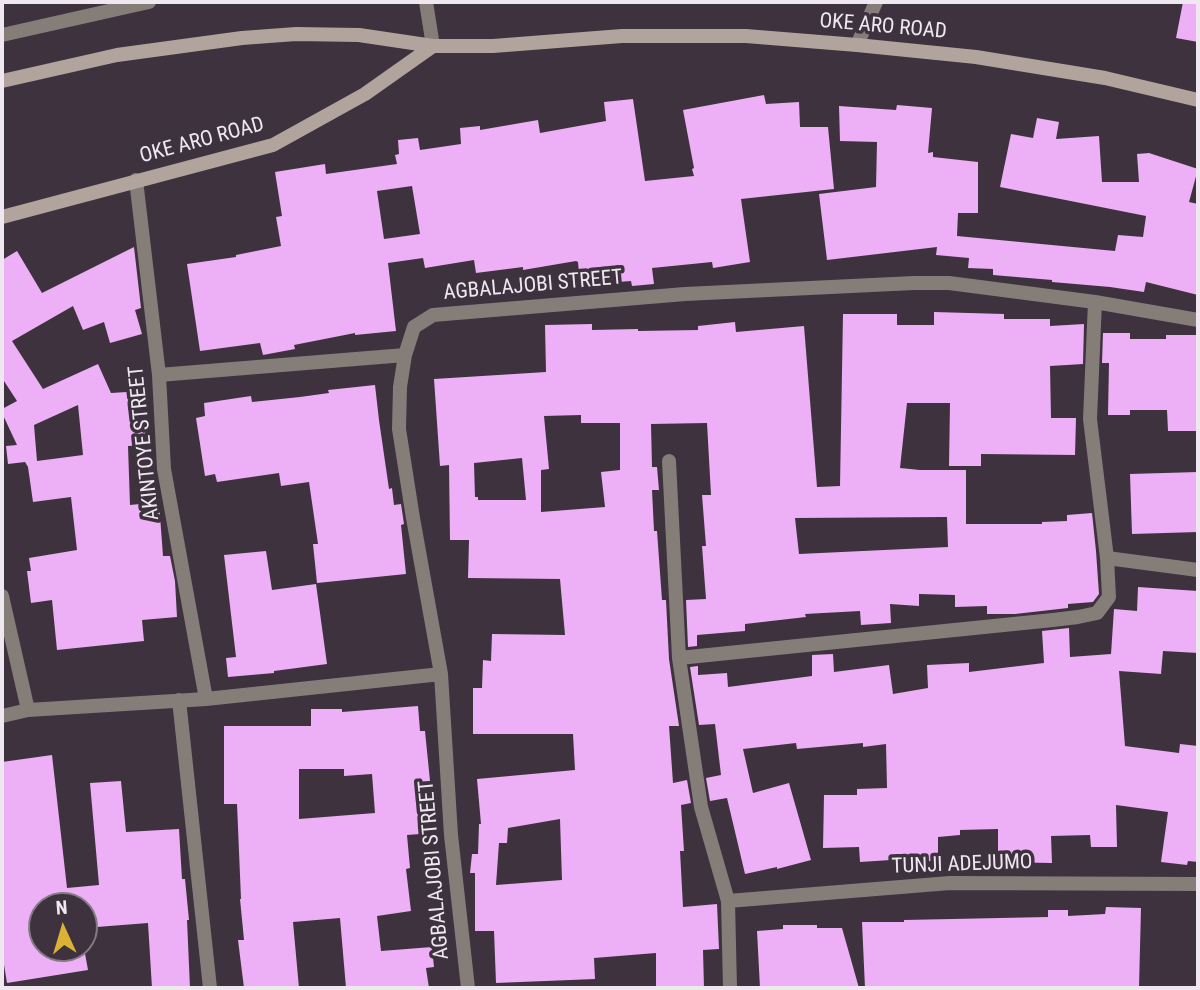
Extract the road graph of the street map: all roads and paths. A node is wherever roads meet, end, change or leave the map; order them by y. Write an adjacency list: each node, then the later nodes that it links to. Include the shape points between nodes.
1 (149, 2): 4 (street)
2 (426, 2): 6 (street)
3 (876, 2): 5 (street)
4 (2, 35)
5 (857, 45): 6 (main road, OKE ARO ROAD, via 746,36 622,36); 8 (main road, OKE ARO ROAD, via 1045,68)
6 (433, 46): 7 (main road, OKE ARO ROAD, via 359,35 242,38 117,55); 9 (main road, OKE ARO ROAD, via 365,94 273,145)
7 (2, 81)
8 (1198, 100)
9 (136, 180): 10 (main road, OKE ARO ROAD); 14 (street, AKINTOYE STREET)
10 (2, 217)
11 (1094, 302): 12 (street, AGBALAJOBI STREET); 13 (street, AGBALAJOBI STREET, via 949,283 685,294 433,315 414,327); 16 (street, via 1090,419)
12 (1198, 320)
13 (405, 355): 14 (street); 20 (street, AGBALAJOBI STREET, via 398,429)
14 (159, 375): 21 (street, AKINTOYE STREET, via 164,469)
15 (669, 461): 19 (street)
16 (1107, 558): 17 (street); 19 (street, via 1109,597 1097,612 1088,615)
17 (1198, 570)
18 (2, 596): 23 (street)
19 (679, 658): 26 (street, via 701,807)
20 (441, 674): 21 (street); 28 (street, AGBALAJOBI STREET, via 451,835)
21 (206, 699): 22 (street)
22 (179, 700): 23 (street); 27 (street)
23 (28, 710): 24 (street)
24 (2, 716)
25 (1198, 884): 26 (street, TUNJI ADEJUMO, via 950,883)
26 (728, 901): 29 (street)
27 (210, 988)
28 (468, 988)
29 (730, 988)

